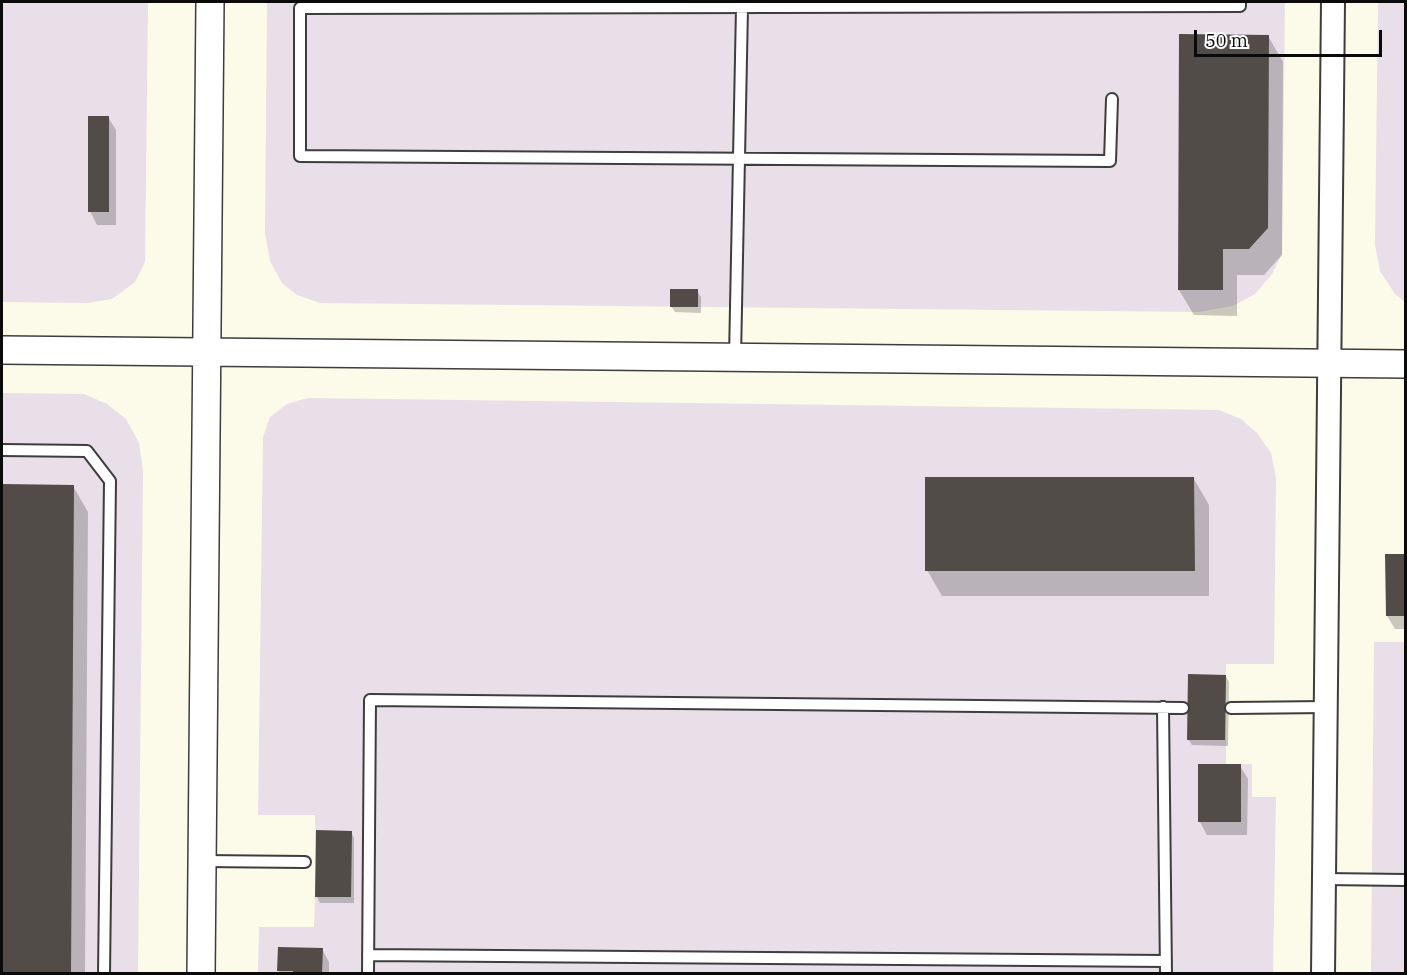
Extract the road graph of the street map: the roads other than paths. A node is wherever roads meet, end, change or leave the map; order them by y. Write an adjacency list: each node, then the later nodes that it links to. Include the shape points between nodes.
1 (210, 2): 10 (street)
2 (1240, 2): 4 (lane, via 1240,6)
3 (1333, 2): 12 (street)
4 (1004, 4): 6 (lane)
5 (300, 5): 6 (lane); 8 (lane, via 300,156)
6 (742, 8): 8 (lane)
7 (1112, 99): 8 (lane, via 1110,160)
8 (739, 158): 11 (lane)
9 (2, 351): 10 (street)
10 (207, 352): 11 (street); 19 (street)
11 (735, 357): 12 (street)
12 (1329, 363): 13 (street); 16 (street)
13 (1406, 364)
14 (2, 450): 25 (lane, via 87,451 110,481)
15 (1163, 707): 17 (lane); 23 (lane, via 370,700 364,862); 24 (lane)
16 (1326, 707): 18 (lane); 21 (street)
17 (1183, 708)
18 (1231, 708)
19 (202, 861): 20 (lane); 26 (street)
20 (305, 862)
21 (1324, 879): 22 (lane); 29 (street)
22 (1406, 879)
23 (368, 955): 24 (lane); 27 (lane)
24 (1166, 961): 28 (lane)
25 (104, 974)
26 (201, 974)
27 (368, 974)
28 (1166, 974)
29 (1323, 974)

